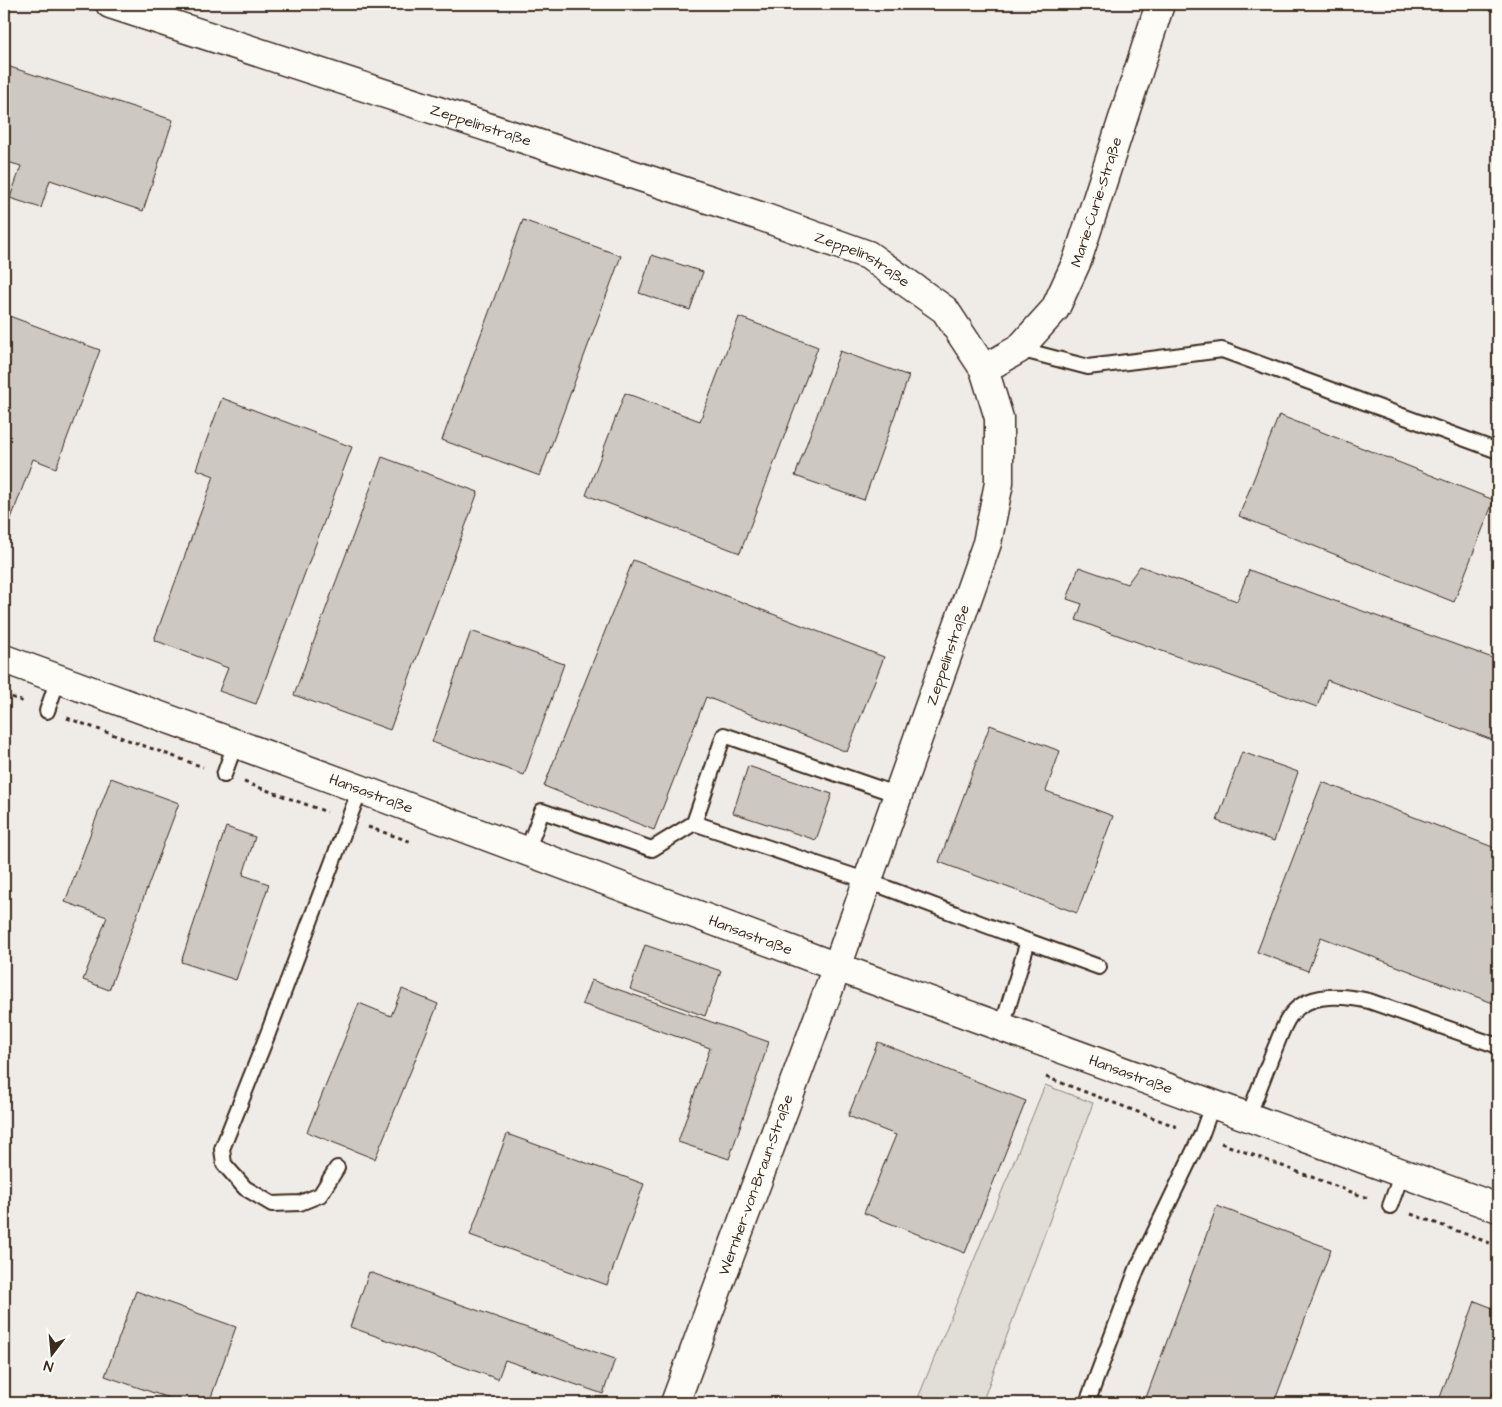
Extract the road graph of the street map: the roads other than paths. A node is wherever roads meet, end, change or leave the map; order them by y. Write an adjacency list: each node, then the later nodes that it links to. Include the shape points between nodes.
1 (110, 4): 4 (street, Zeppelinstraße, via 760,216 868,255 944,310)
2 (1160, 4): 3 (street, Marie-Curie-Straße, via 1077,262 1055,309)
3 (1019, 349): 4 (street, Marie-Curie-Straße); 5 (lane, via 1088,367 1222,350)
4 (984, 369): 12 (street, Zeppelinstraße, via 999,418 999,484 987,542)
5 (1498, 451)
6 (4, 658): 7 (street, Hansastraße)
7 (58, 679): 8 (lane); 9 (street, Hansastraße)
8 (47, 711)
9 (235, 744): 10 (lane); 11 (street, Hansastraße)
10 (224, 774)
11 (360, 789): 14 (street, Hansastraße); 23 (lane, via 222,1149 224,1164 245,1188 272,1204 300,1203 320,1195)
12 (898, 795): 13 (lane, via 724,735); 15 (street, Zeppelinstraße)
13 (694, 823): 14 (lane, via 652,849 542,810); 15 (lane)
14 (527, 851): 17 (street, Hansastraße)
15 (868, 882): 16 (lane); 17 (street, Zeppelinstraße)
16 (1028, 941): 18 (lane); 19 (lane)
17 (838, 967): 19 (street, Hansastraße); 27 (street, Wernher-von-Braun-Straße)
18 (1098, 968)
19 (1002, 1026): 21 (street, Hansastraße)
20 (1498, 1046): 22 (lane, via 1369,1001 1348,996 1326,996 1306,1002 1290,1017)
21 (1213, 1103): 22 (street, Hansastraße); 28 (lane, via 1201,1136 1136,1269)
22 (1248, 1116): 24 (street, Hansastraße)
23 (337, 1168)
24 (1402, 1173): 25 (lane); 26 (street, Hansastraße)
25 (1390, 1206)
26 (1498, 1208)
27 (675, 1403)
28 (1087, 1403)

